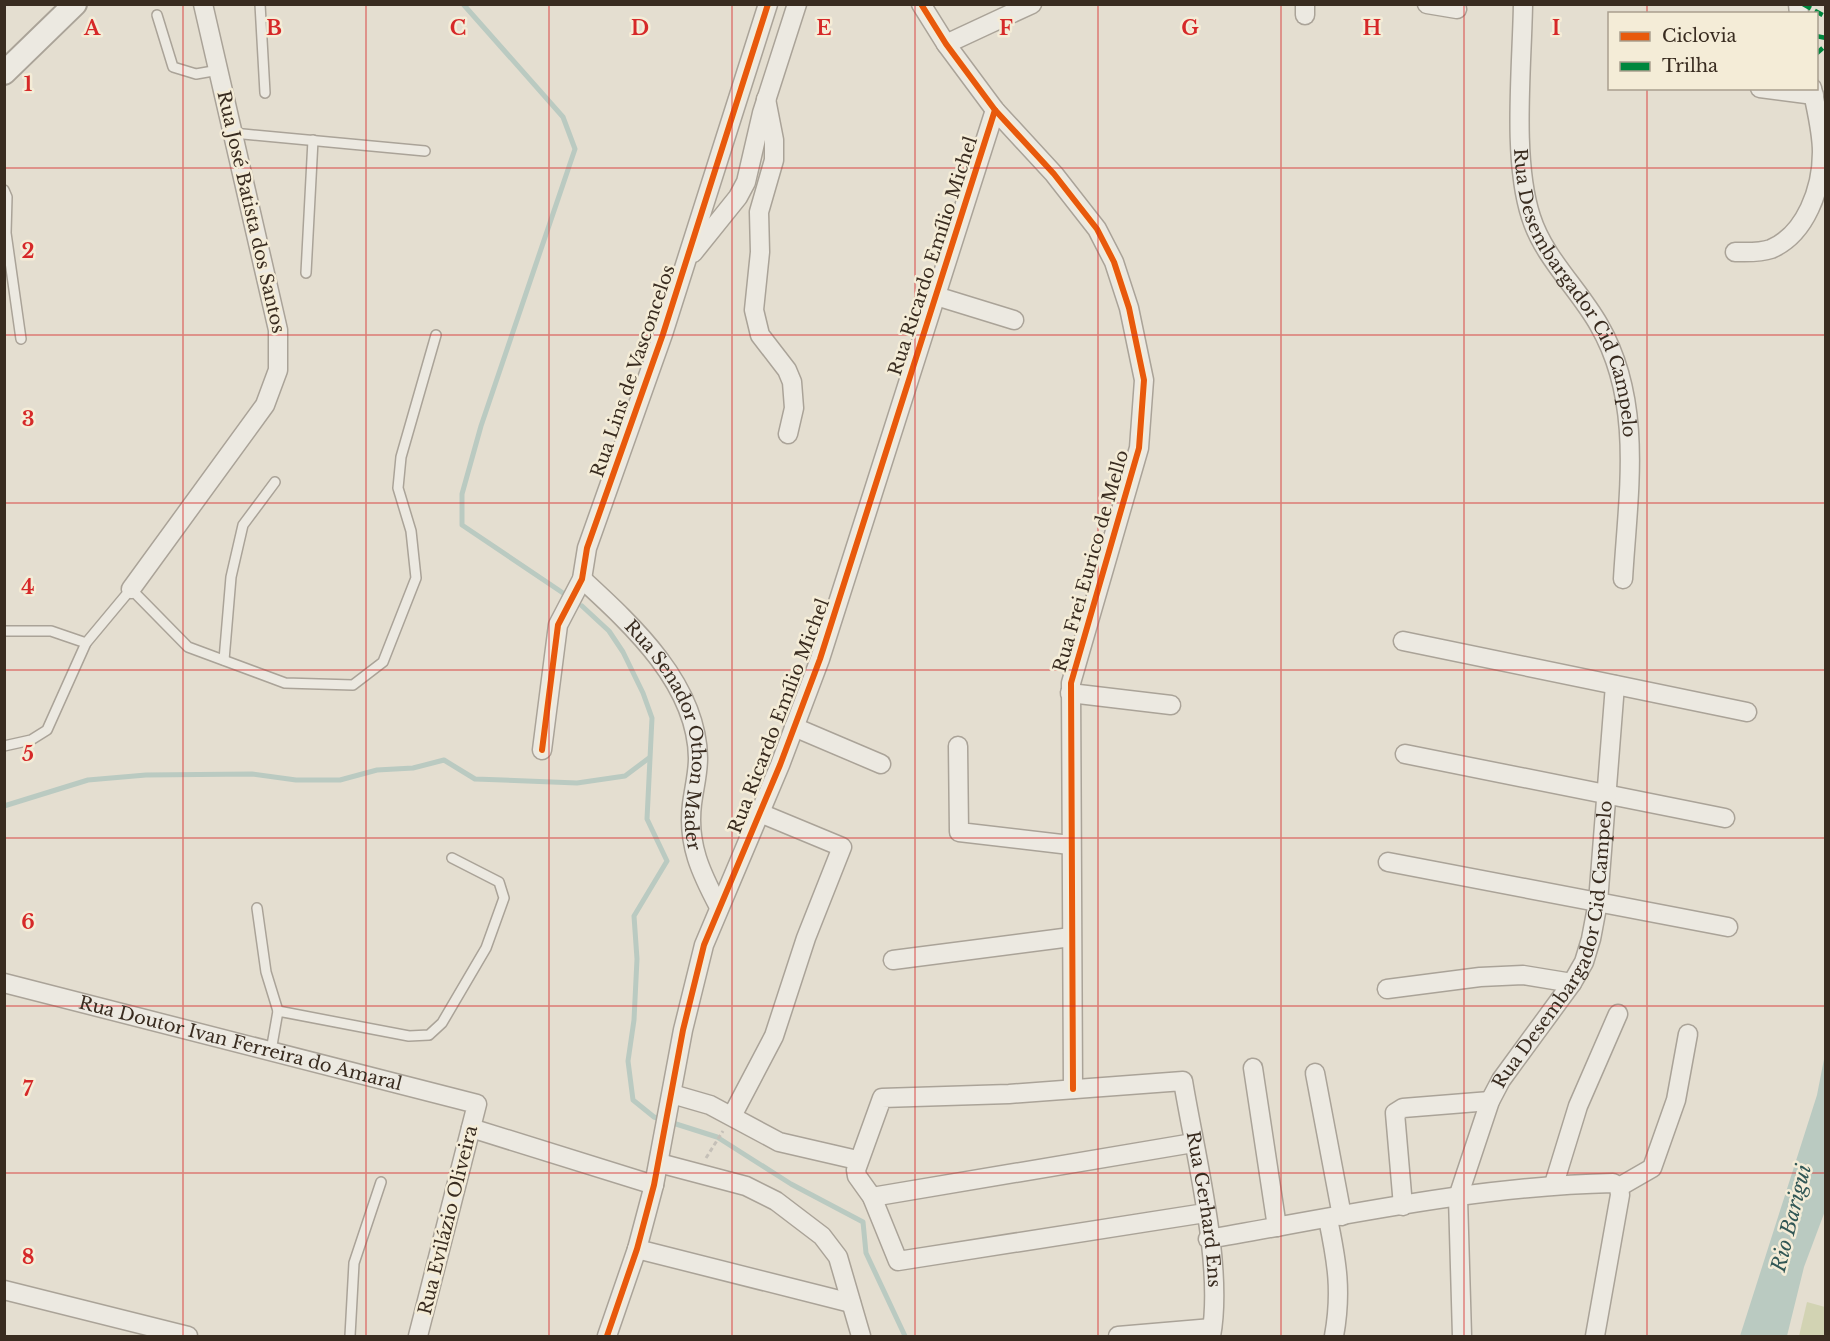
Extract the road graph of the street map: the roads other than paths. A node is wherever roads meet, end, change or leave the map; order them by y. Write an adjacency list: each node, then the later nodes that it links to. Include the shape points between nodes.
1 (75, 4): 14 (street)
2 (260, 4): 17 (lane)
3 (768, 4): 25 (street, Rua Lins de Vasconcelos)
4 (797, 4): 18 (street)
5 (921, 4): 12 (street, Rua Frei Eurico de Mello)
6 (1032, 4): 12 (street)
7 (1427, 4): 10 (street)
8 (1523, 4): 34 (street, Rua Desembargador Cid Campelo, via 1521,165 1532,220 1557,266 1600,327 1628,403 1632,434)
9 (204, 5): 13 (street, Rua José Batista dos Santos)
10 (1457, 9)
11 (157, 15): 13 (lane, via 173,67 196,74)
12 (946, 44): 19 (street, Rua Frei Eurico de Mello)
13 (219, 70): 20 (street, Rua José Batista dos Santos)
14 (4, 73)
15 (1786, 90): 16 (street)
16 (1813, 92): 24 (street, via 1822,153 1815,193 1803,221 1794,234 1769,250)
17 (265, 93)
18 (766, 99): 25 (street, via 742,190); 31 (street, via 774,160 759,212 760,252 754,310 760,335 788,370 792,382 794,408)
19 (995, 110): 27 (street, Rua Ricardo Emílio Michel); 41 (street, Rua Frei Eurico de Mello, via 1076,199 1097,230 1123,289 1144,380 1139,448)
20 (233, 133): 21 (lane); 35 (street, Rua José Batista dos Santos, via 279,330 278,370 256,419)
21 (313, 140): 22 (lane); 26 (lane)
22 (425, 151)
23 (4, 190): 30 (lane)
24 (1735, 252)
25 (686, 261): 33 (street, Rua Lins de Vasconcelos, via 587,548)
26 (306, 273)
27 (936, 296): 28 (street); 44 (street, Rua Ricardo Emílio Michel, via 836,612)
28 (1014, 320)
29 (436, 335): 39 (lane, via 401,457 398,488 411,531 416,578 383,662 353,685 285,683)
30 (21, 339)
31 (788, 434)
32 (275, 482): 39 (lane, via 243,525 231,577)
33 (582, 579): 47 (street, Rua Lins de Vasconcelos, via 558,625); 57 (street, Rua Senador Othon Mader, via 644,640 682,700 698,757 691,822 693,853)
34 (1623, 579)
35 (131, 590): 38 (lane); 39 (lane, via 188,647)
36 (4, 632): 38 (lane, via 51,631)
37 (1403, 641): 40 (street)
38 (86, 643): 45 (lane, via 48,730 31,740)
39 (224, 660)
40 (1615, 685): 43 (street); 50 (street, Rua Desembargador Cid Campelo)
41 (1070, 693): 42 (street); 53 (street, Rua Frei Eurico de Mello)
42 (1171, 705)
43 (1748, 712)
44 (794, 727): 49 (street); 51 (street, Rua Ricardo Emílio Michel)
45 (4, 746)
46 (958, 746): 53 (street, via 959,832)
47 (542, 750)
48 (1405, 754): 50 (street)
49 (881, 764)
50 (1606, 794): 52 (street); 56 (street, Rua Desembargador Cid Campelo)
51 (760, 813): 57 (street, Rua Ricardo Emílio Michel); 75 (street, via 842,848 806,938 774,1036)
52 (1725, 818)
53 (1070, 845): 60 (street, Rua Frei Eurico de Mello)
54 (452, 858): 65 (lane, via 499,882 504,898 486,948 442,1023 429,1035 409,1036)
55 (1388, 862): 56 (street)
56 (1598, 902): 59 (street); 63 (street, Rua Desembargador Cid Campelo, via 1584,962)
57 (719, 907): 72 (street, Rua Ricardo Emílio Michel, via 693,989)
58 (257, 908): 65 (lane, via 266,972)
59 (1728, 927)
60 (1071, 937): 61 (street); 71 (street, Rua Frei Eurico de Mello)
61 (893, 960)
62 (4, 983): 68 (street, Rua Doutor Ivan Ferreira do Amaral)
63 (1572, 983): 64 (street, via 1523,975); 73 (street, Rua Desembargador Cid Campelo)
64 (1388, 989)
65 (278, 1011): 68 (lane)
66 (1618, 1014): 81 (street, via 1578,1106)
67 (1688, 1034): 83 (street, via 1676,1100 1652,1168)
68 (271, 1051): 74 (street, Rua Doutor Ivan Ferreira do Amaral)
69 (1253, 1068): 89 (street)
70 (1315, 1073): 88 (street)
71 (1073, 1089): 77 (street, Rua Gerhard Ens, via 1183,1082); 78 (street, via 882,1098)
72 (672, 1094): 75 (street); 79 (street, Rua Ricardo Emílio Michel)
73 (1490, 1101): 85 (street, Rua Desembargador Cid Campelo); 86 (street, via 1403,1108 1395,1113)
74 (477, 1104): 76 (street, Rua Evilázio Oliveira)
75 (732, 1116): 78 (street, via 779,1142)
76 (471, 1128): 82 (street); 98 (street, Rua Evilázio Oliveira)
77 (1193, 1143): 84 (street); 87 (street, Rua Gerhard Ens)
78 (857, 1160): 84 (street, via 857,1176)
79 (659, 1163): 82 (street, Rua Ricardo Emílio Michel); 93 (street, via 746,1186 776,1201 827,1240 838,1257)
80 (381, 1182): 97 (lane, via 354,1263)
81 (1554, 1184): 83 (street); 85 (street)
82 (654, 1185): 91 (street, Rua Ricardo Emílio Michel)
83 (1618, 1186): 103 (street, via 1620,1195)
84 (872, 1197): 87 (street, via 898,1261)
85 (1458, 1197): 86 (street); 102 (street)
86 (1404, 1206): 88 (street)
87 (1205, 1213): 90 (street, Rua Gerhard Ens)
88 (1335, 1217): 89 (street); 101 (street, via 1340,1289)
89 (1277, 1227): 90 (street)
90 (1208, 1239): 94 (street, Rua Gerhard Ens, via 1213,1271)
91 (636, 1249): 93 (street); 95 (street, Rua Ricardo Emílio Michel)
92 (4, 1290): 96 (street)
93 (852, 1303): 99 (street)
94 (1212, 1332): 100 (street)
95 (613, 1335)
96 (188, 1336)
97 (350, 1336)
98 (418, 1336)
99 (861, 1336)
100 (1118, 1336)
101 (1334, 1336)
102 (1462, 1336)
103 (1595, 1336)

